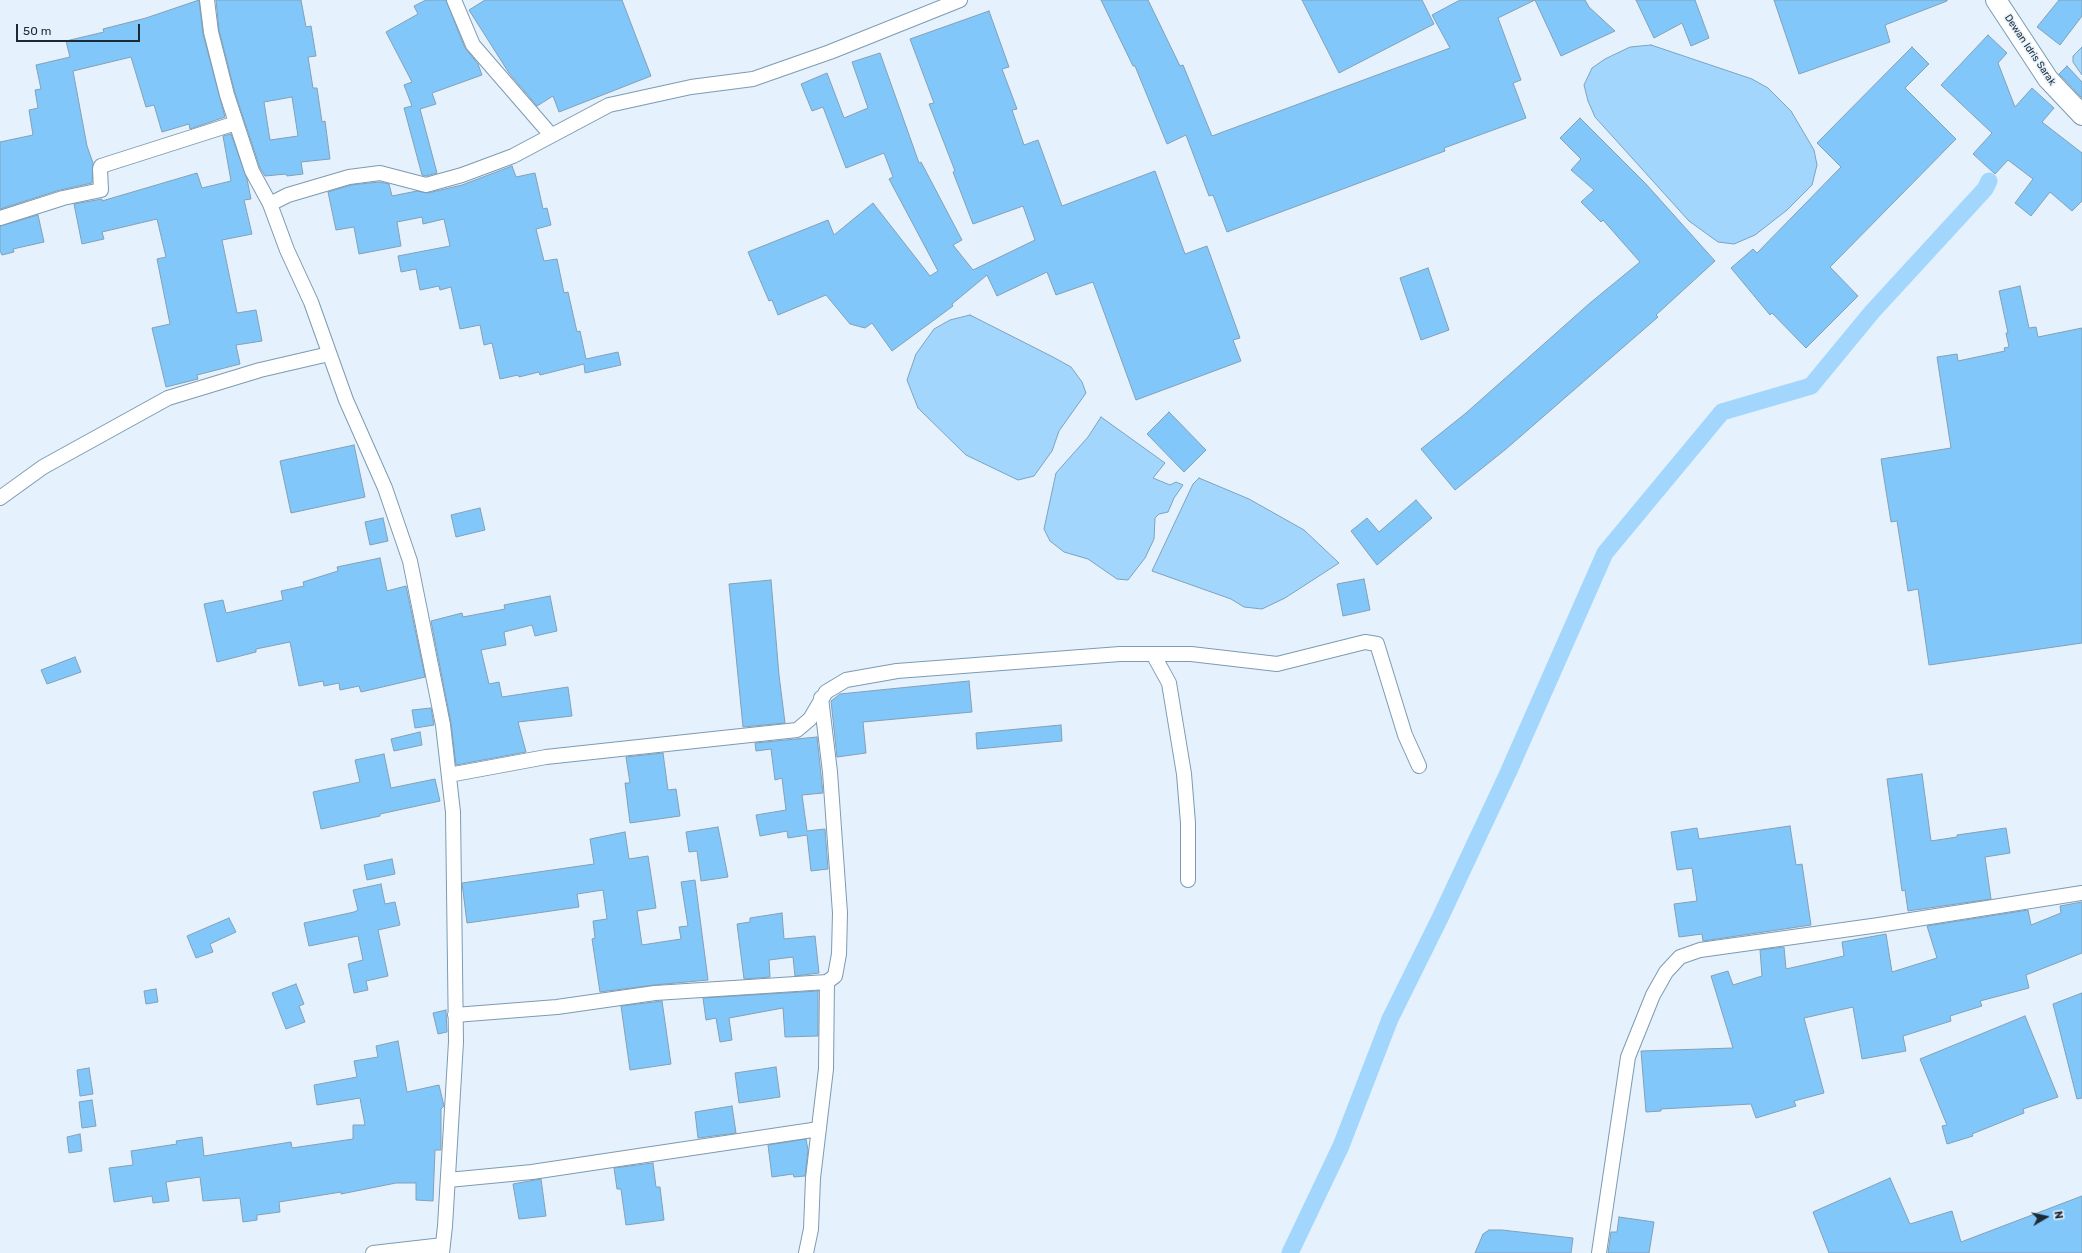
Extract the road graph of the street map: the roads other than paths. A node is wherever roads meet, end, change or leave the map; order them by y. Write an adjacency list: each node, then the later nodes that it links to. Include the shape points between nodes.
1 (207, 0): 6 (street, via 211,32)
2 (454, 0): 7 (street, via 473,45)
3 (960, 0): 7 (street, via 830,52 753,79 691,87 609,105)
4 (1996, 0): 5 (main road, Dewan Idris Sarak, via 2048,80)
5 (2082, 115)
6 (236, 123): 8 (street, via 252,171); 9 (street, via 101,166 101,190 63,198)
7 (552, 136): 8 (street, via 513,156 426,185 380,173 349,177 288,195)
8 (270, 204): 10 (street)
9 (0, 218)
10 (330, 354): 11 (street, via 260,370 168,398 43,467); 15 (street, via 346,400 385,488 410,561 443,725)
11 (0, 498)
12 (1153, 654): 13 (street, via 1064,657 896,671 846,680); 14 (street, via 1190,654 1277,664 1365,642 1377,644 1405,735); 16 (street, via 1169,683 1184,774 1188,822)
13 (821, 698): 15 (street, via 810,719 797,730 546,757); 18 (street, via 830,772 840,913 839,954 835,976)
14 (1419, 766)
15 (449, 776): 19 (street, via 452,812)
16 (1188, 880)
17 (2082, 893): 25 (street, via 1708,949 1680,957 1666,972 1653,995 1628,1057)
18 (826, 982): 19 (street, via 655,992 557,1006); 20 (street, via 826,1069)
19 (455, 1015): 21 (street, via 456,1042)
20 (819, 1129): 21 (street, via 532,1172); 24 (street)
21 (448, 1180): 22 (street)
22 (442, 1249): 23 (street)
23 (373, 1253)
24 (806, 1253)
25 (1599, 1253)

